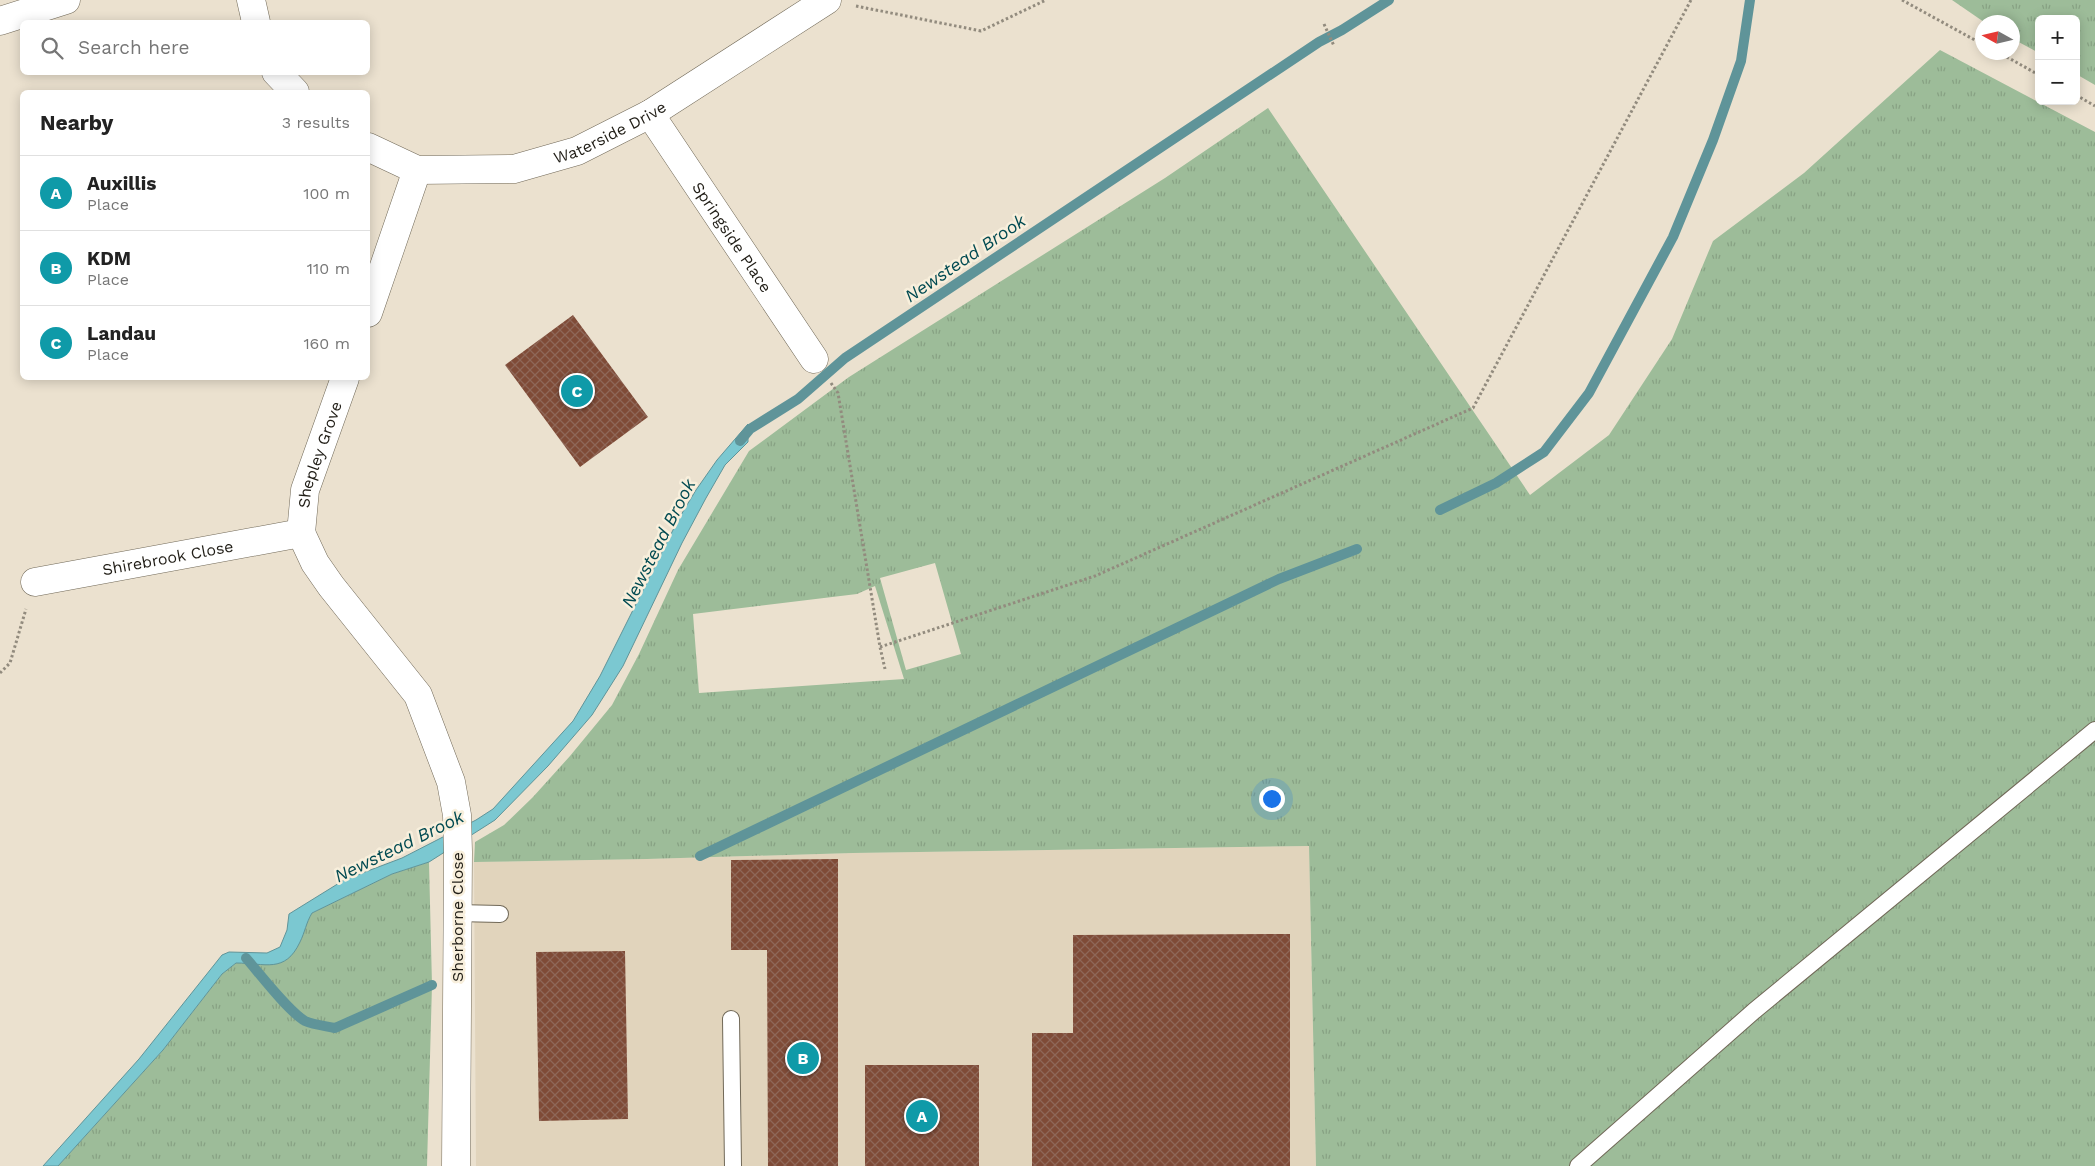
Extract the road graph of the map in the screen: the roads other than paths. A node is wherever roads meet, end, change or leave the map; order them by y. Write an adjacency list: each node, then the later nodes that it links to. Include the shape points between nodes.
1 (66, 0): 5 (street)
2 (250, 0): 4 (street)
3 (826, 0): 8 (street, Waterside Drive)
4 (255, 20)
5 (0, 21)
6 (279, 75): 7 (street)
7 (293, 90)
8 (650, 114): 10 (street, Waterside Drive, via 577,151 514,169); 12 (street, Springside Place)
9 (370, 148): 10 (street, Waterside Drive)
10 (418, 170): 11 (street)
11 (370, 307)
12 (814, 359)
13 (344, 380): 14 (street, Shepley Grove, via 305,490)
14 (301, 533): 15 (street, Shirebrook Close); 17 (street, Sherborne Close, via 315,563 331,586 418,695 451,782 458,852)
15 (34, 582)
16 (2095, 730): 22 (lane, via 1754,1011)
17 (456, 913): 18 (lane); 20 (street, Sherborne Close)
18 (500, 914)
19 (731, 1019): 21 (lane)
20 (456, 1144)
21 (733, 1166)
22 (1578, 1166)

